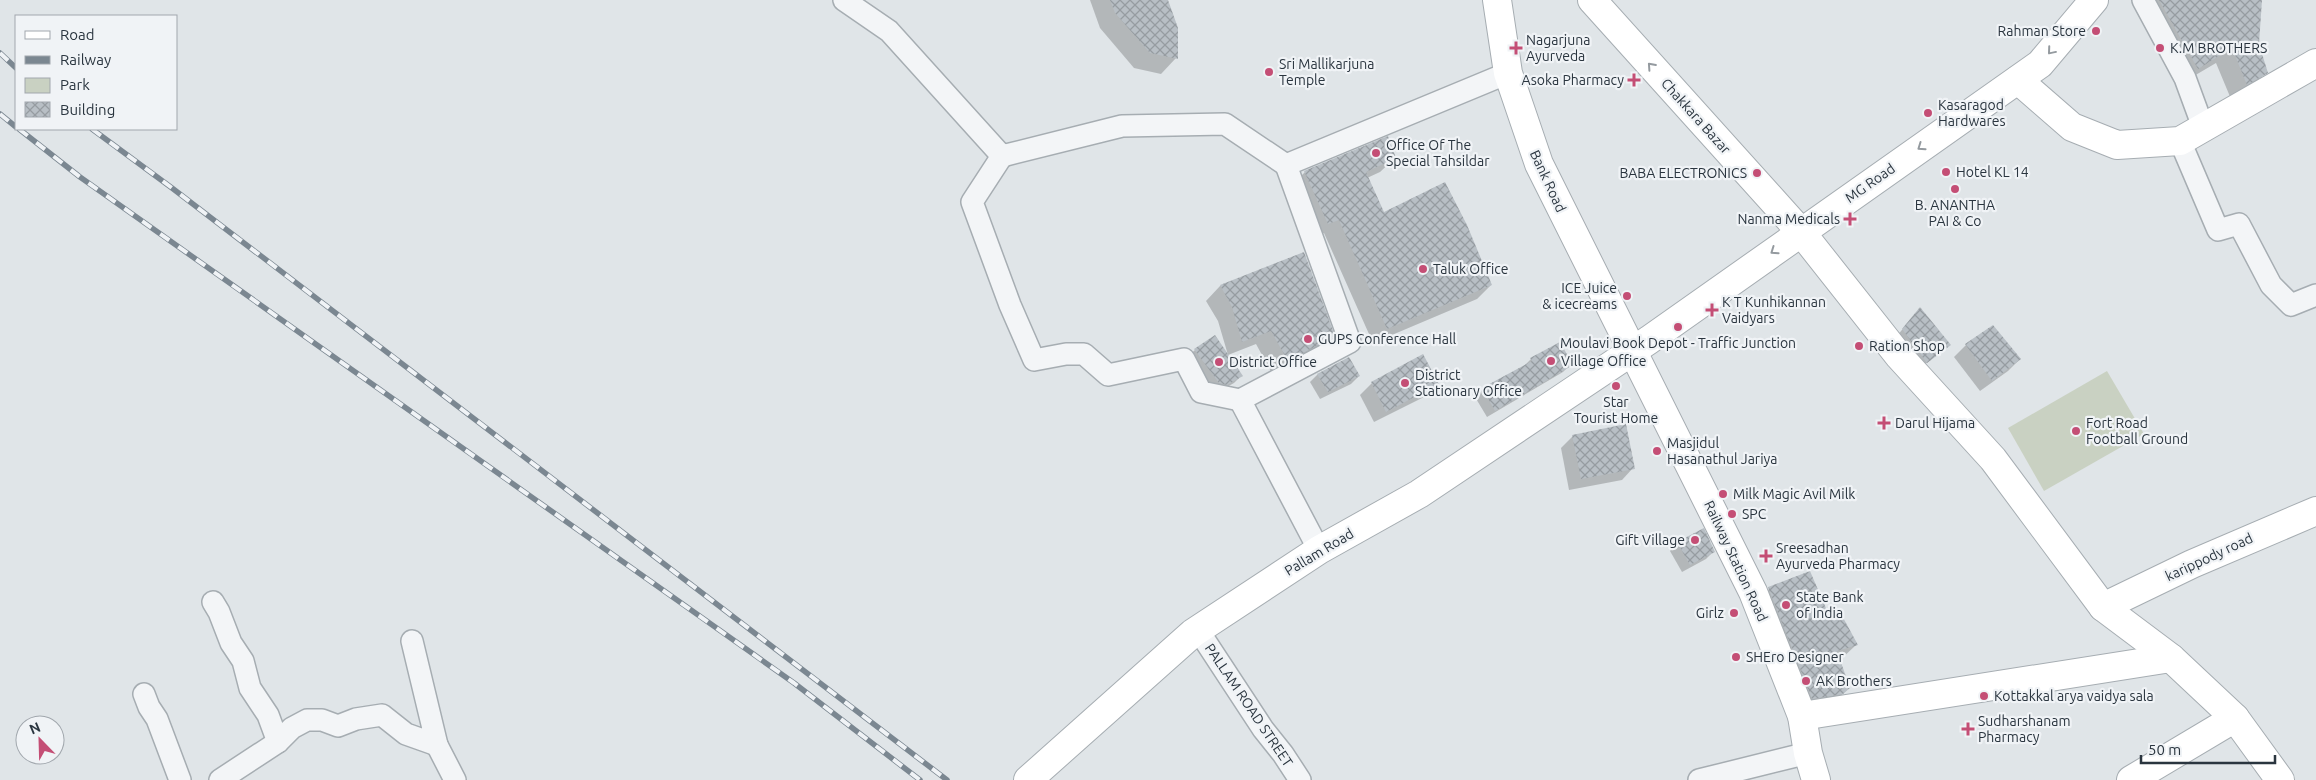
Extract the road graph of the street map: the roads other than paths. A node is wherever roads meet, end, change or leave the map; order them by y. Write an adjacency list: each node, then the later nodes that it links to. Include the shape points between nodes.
1 (844, 0): 11 (street, via 888,31)
2 (1497, 0): 7 (street, Bank Road)
3 (1592, 0): 13 (street, Chakkara Bazar, one-way to 3)
4 (2094, 0): 8 (street, MG Road, one-way to 8, via 2040,64)
5 (2143, 0): 9 (street, via 2185,78)
6 (2316, 63): 9 (street)
7 (1508, 73): 12 (street); 15 (street, Bank Road, via 1539,164)
8 (2018, 80): 10 (street, via 2072,127 2117,145); 13 (street, MG Road, one-way to 13)
9 (2203, 127): 10 (street)
10 (2180, 140): 14 (street, via 2218,230 2239,224 2271,285 2291,305)
11 (1002, 156): 12 (street, via 1122,126 1224,124); 16 (street, via 972,202 1034,360 1084,354 1108,375 1184,359 1201,392)
12 (1286, 165): 16 (street, via 1350,342)
13 (1801, 232): 15 (street, MG Road, one-way to 15); 20 (street, Chakkara Bazar, via 1899,356 1993,459)
14 (2316, 295)
15 (1632, 351): 18 (street, Pallam Road, via 1419,494); 25 (street, Railway Station Road, via 1753,592)
16 (1240, 400): 18 (street)
17 (2316, 511): 20 (street, karippody road, via 2192,564)
18 (1319, 550): 21 (street, Pallam Road)
19 (213, 602): 27 (street, via 231,643 243,661 250,688 268,714)
20 (2104, 607): 23 (street, Chakkara Bazar)
21 (1198, 630): 33 (street, Pallam Road); 34 (street, PALLAM ROAD STREET)
22 (412, 640): 28 (street)
23 (2172, 658): 25 (street); 26 (street, Chakkara Bazar)
24 (144, 694): 30 (street)
25 (1802, 716): 29 (street, Railway Station Road)
26 (2235, 718): 37 (street); 38 (street, Chakkara Bazar)
27 (278, 742): 28 (street, via 292,728 307,720 322,720 338,726 382,715 406,734); 31 (street)
28 (437, 745): 32 (street)
29 (1808, 753): 35 (street); 36 (street, Railway Station Road)
30 (180, 780)
31 (220, 780)
32 (455, 780)
33 (1028, 780)
34 (1300, 780)
35 (1699, 780)
36 (1816, 780)
37 (2131, 780)
38 (2280, 780)

